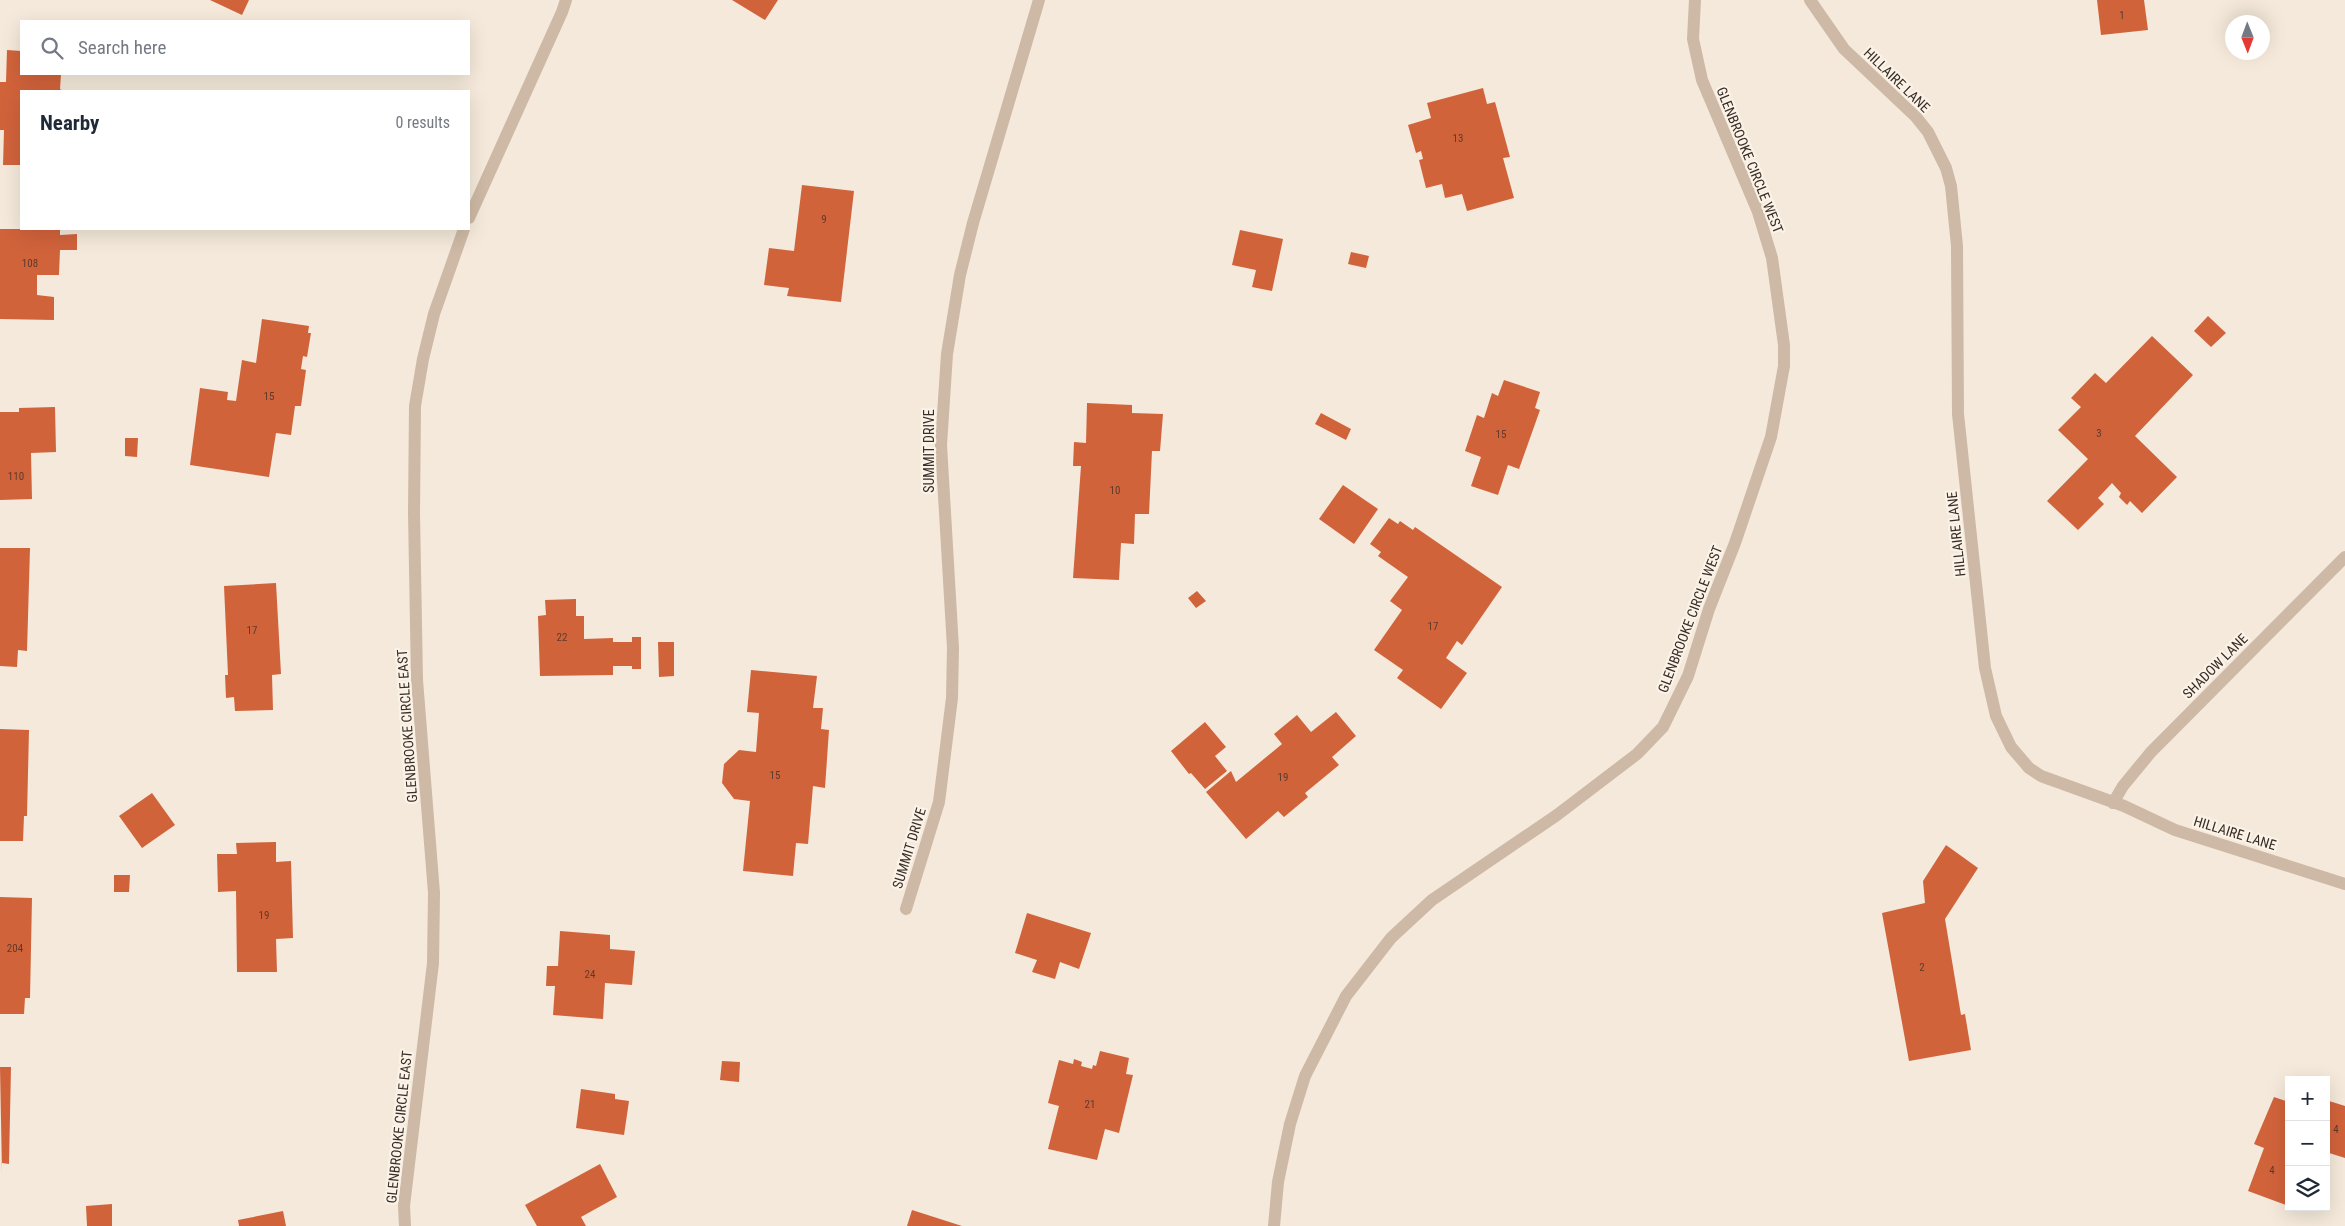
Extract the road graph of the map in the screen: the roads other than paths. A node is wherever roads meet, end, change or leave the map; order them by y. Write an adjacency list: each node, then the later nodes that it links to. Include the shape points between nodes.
1 (566, 0): 5 (street)
2 (1039, 0): 10 (street, SUMMIT DRIVE, via 973,223 960,275 947,354 942,445 953,648 952,698 939,802)
3 (1695, 0): 12 (street, GLENBROOKE CIRCLE WEST, via 1693,39 1702,80 1758,212 1772,258 1784,345 1784,366 1772,437 1688,676 1663,727 1637,754 1557,815 1432,900 1391,938 1346,996 1302,1085 1278,1182)
4 (1810, 0): 8 (street, HILLAIRE LANE, via 1844,49 1928,132 1952,186 1957,246 1958,414 1985,668 1996,716 2011,747 2029,768 2041,776)
5 (470, 216)
6 (464, 230): 11 (street, GLENBROOKE CIRCLE EAST, via 434,314 415,406 417,680 434,893 433,963 404,1206)
7 (2345, 557): 8 (street, SHADOW LANE, via 2151,752)
8 (2113, 803): 9 (street, HILLAIRE LANE, via 2175,830)
9 (2345, 884)
10 (906, 909)
11 (405, 1226)
12 (1274, 1226)

